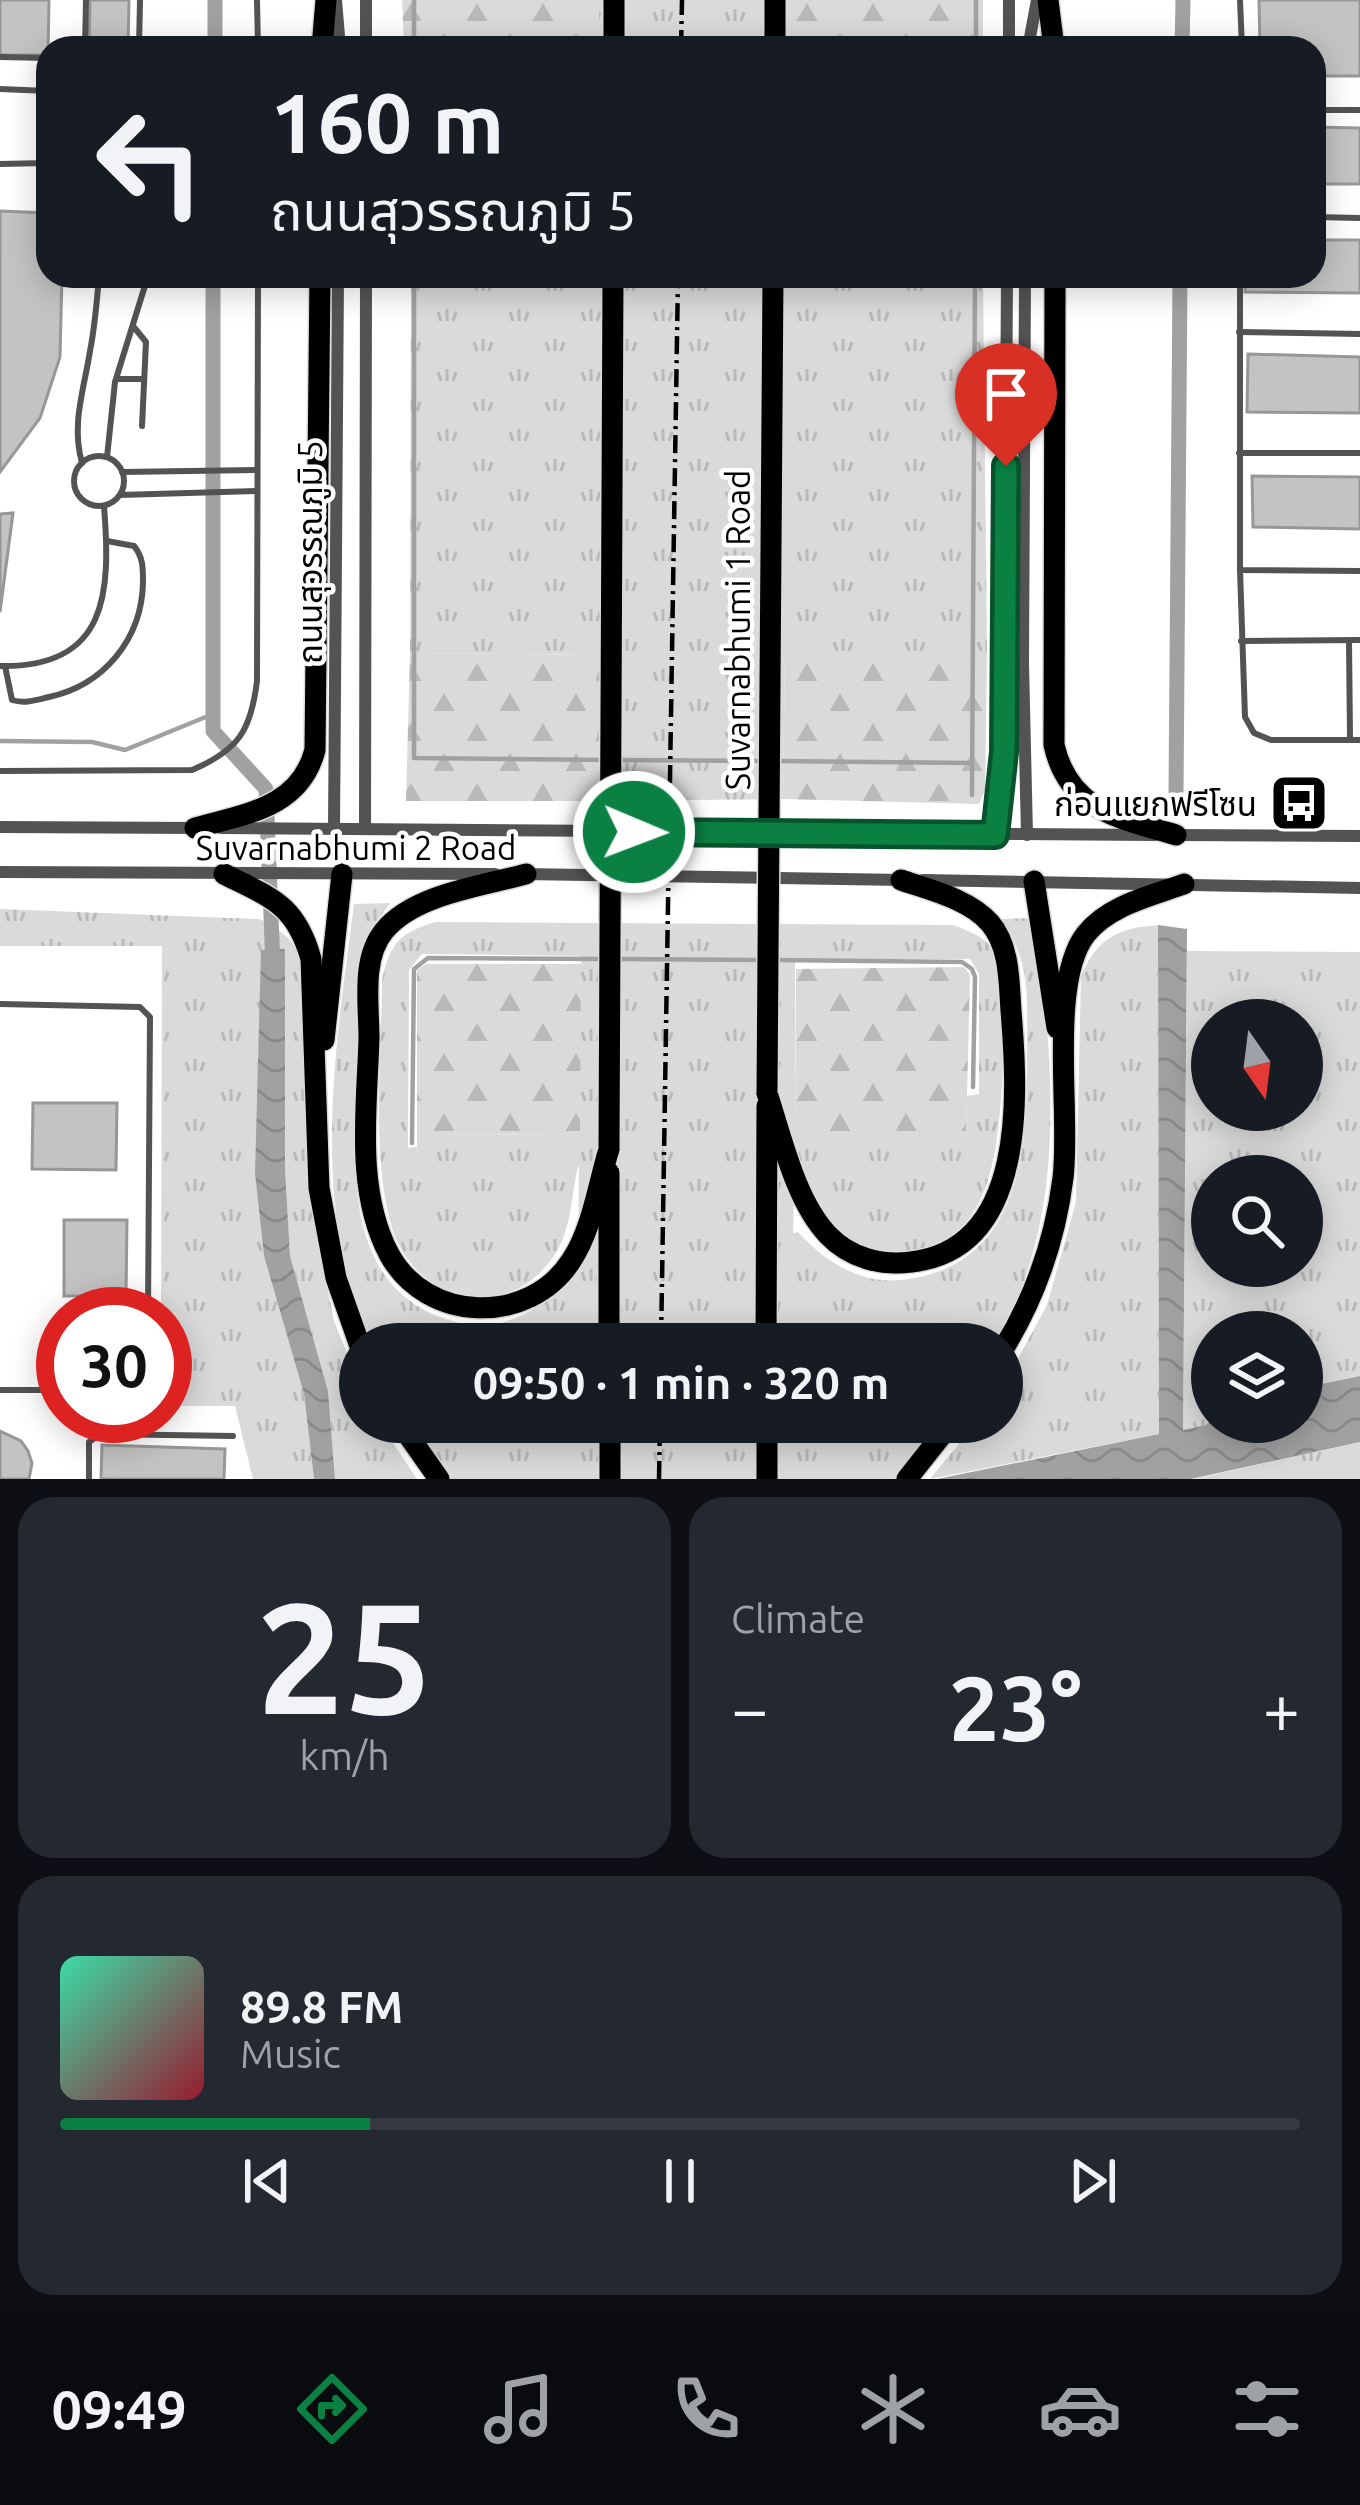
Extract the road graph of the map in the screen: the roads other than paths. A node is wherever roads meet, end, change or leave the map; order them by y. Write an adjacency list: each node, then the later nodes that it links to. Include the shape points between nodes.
1 (86, 0): 13 (lane)
2 (140, 0): 14 (lane)
3 (256, 0): 15 (lane)
4 (326, 0): 16 (highway)
5 (336, 0): 17 (street)
6 (366, 0): 18 (street)
7 (614, 0): 19 (highway)
8 (775, 0): 20 (highway)
9 (1009, 0): 21 (street)
10 (1036, 0): 22 (street)
11 (1048, 0): 23 (highway)
12 (1240, 0): 24 (lane)
13 (85, 36)
14 (140, 36)
15 (258, 36)
16 (323, 36)
17 (339, 36)
18 (366, 36)
19 (614, 36)
20 (775, 36)
21 (1009, 36)
22 (1030, 36)
23 (1052, 36)
24 (1241, 36)
25 (0, 57): 26 (lane)
26 (36, 58)
27 (0, 89): 28 (lane)
28 (36, 90)
29 (1326, 110): 30 (lane)
30 (1360, 110)
31 (36, 163): 32 (lane)
32 (0, 164)
33 (1326, 217): 34 (lane)
34 (1360, 218)
35 (99, 288): 56 (lane, via 77,418)
36 (145, 288): 47 (lane)
37 (258, 288): 57 (lane)
38 (320, 288): 73 (highway, via 311,764 283,800)
39 (338, 288): 75 (street, ถนนสุวรรณภูมิ 5)
40 (366, 288): 74 (street, ถนนสุวรรณภูมิ 5)
41 (613, 288): 92 (highway, bridge)
42 (773, 288): 90 (highway, Suvarnabhumi 1 Road, bridge)
43 (1007, 288): 76 (street, via 1004,752)
44 (1025, 288): 77 (street)
45 (1055, 288): 78 (highway, via 1058,762 1082,799)
46 (1240, 288): 48 (lane)
47 (134, 326): 50 (lane); 51 (lane, via 146,342)
48 (1239, 332): 49 (lane); 54 (lane)
49 (1360, 334)
50 (117, 379): 51 (lane); 55 (lane)
51 (145, 379): 52 (lane)
52 (142, 426)
53 (1360, 453): 54 (lane)
54 (1239, 454): 63 (lane)
55 (107, 458): 56 (lane); 58 (lane)
56 (82, 463): 61 (lane, via 76,493)
57 (257, 470): 58 (lane); 59 (lane)
58 (122, 472): 60 (lane)
59 (257, 491): 60 (lane); 71 (lane, via 257,681 238,742 192,770)
60 (120, 495): 61 (lane)
61 (104, 506): 62 (lane)
62 (107, 541): 68 (lane, via 104,598 80,645 61,658); 68 (lane, via 134,546 142,558 143,595 126,646 88,684 25,703 12,700)
63 (1240, 570): 64 (lane); 67 (lane)
64 (1360, 571)
65 (1349, 640): 66 (lane); 67 (lane); 69 (lane)
66 (1360, 640)
67 (1241, 641): 69 (lane, via 1245,717 1254,733)
68 (3, 666)
69 (1350, 740): 70 (lane)
70 (1360, 740)
71 (0, 771)
72 (0, 827): 73 (street, Suvarnabhumi 2 Road)
73 (195, 828): 75 (street, Suvarnabhumi 2 Road)
74 (365, 829): 75 (street, Suvarnabhumi 2 Road); 76 (street, Suvarnabhumi 2 Road)
75 (334, 830)
76 (995, 835): 77 (street, Suvarnabhumi 2 Road)
77 (1027, 835): 78 (street, Suvarnabhumi 2 Road)
78 (1176, 835): 79 (street, Suvarnabhumi 2 Road)
79 (1360, 836)
80 (0, 872): 81 (street, Suvarnabhumi 2 Road)
81 (224, 874): 82 (street, Suvarnabhumi 2 Road); 91 (highway, via 283,905 302,927 311,959)
82 (342, 874): 83 (street, Suvarnabhumi 2 Road); 91 (highway)
83 (526, 874): 84 (street, Suvarnabhumi 2 Road); 92 (highway, via 410,911 387,927 370,963 369,1187 389,1255 430,1297 457,1307 517,1303 544,1291 583,1239)
84 (901, 880): 85 (street, Suvarnabhumi 2 Road); 90 (highway, via 953,898 991,924 1007,964 1016,1081 1007,1162 981,1225 924,1261 890,1265 853,1254 827,1234)
85 (1034, 881): 86 (street, Suvarnabhumi 2 Road); 89 (highway)
86 (1184, 884): 87 (street, Suvarnabhumi 2 Road); 89 (highway, via 1103,918 1077,946)
87 (1360, 888)
88 (0, 1004): 93 (lane, via 140,1007 150,1017)
89 (1063, 1065): 97 (highway, via 1063,1177 1051,1243)
90 (767, 1093): 96 (highway, Suvarnabhumi 1 Road)
91 (316, 1118): 94 (highway, via 327,1240)
92 (609, 1149): 95 (highway)
93 (148, 1287)
94 (353, 1323)
95 (609, 1323)
96 (766, 1323)
97 (1020, 1323)
98 (0, 1390): 99 (lane)
99 (36, 1390)
100 (233, 1436): 105 (lane, via 100,1434 89,1442)
101 (414, 1443): 106 (highway)
102 (610, 1443): 107 (highway)
103 (766, 1443): 108 (highway)
104 (935, 1443): 109 (highway)
105 (89, 1479)
106 (439, 1479)
107 (610, 1479)
108 (767, 1479)
109 (907, 1479)

